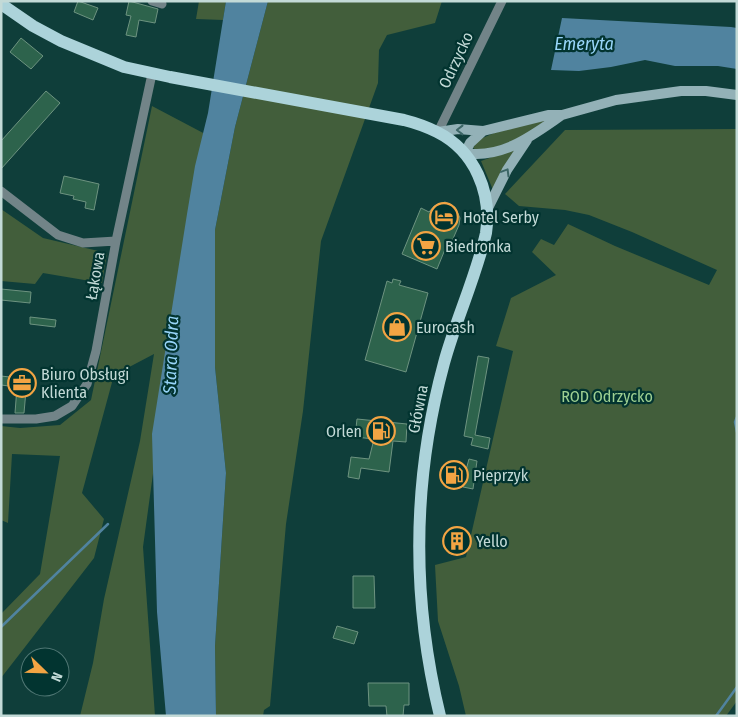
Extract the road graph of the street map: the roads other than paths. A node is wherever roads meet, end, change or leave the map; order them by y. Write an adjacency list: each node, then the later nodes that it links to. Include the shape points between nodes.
1 (152, 1): 4 (street)
2 (502, 1): 9 (street, Odrzycko)
3 (1, 4): 5 (main road, Główna, via 39,30 71,46 124,67)
4 (162, 4)
5 (152, 74): 9 (main road, Główna, via 404,120); 14 (street, Łąkowa)
6 (737, 95): 7 (main road, via 681,91 616,100)
7 (562, 115): 8 (main road, via 548,115); 10 (main road)
8 (483, 131): 9 (main road, one-way to 9, via 458,129); 11 (main road, via 470,143)
9 (438, 132): 11 (main road, Główna)
10 (529, 138): 11 (main road, via 495,152); 13 (main road, one-way to 10, via 507,170)
11 (466, 154): 13 (main road, Główna, via 481,178)
12 (1, 191): 14 (street, via 58,235 83,243)
13 (488, 208): 16 (main road, Główna, via 484,244 444,364 431,421 421,494 420,591 428,662)
14 (116, 241): 15 (street, Łąkowa, via 93,366 83,392 72,406 55,416)
15 (1, 419)
16 (440, 716)

